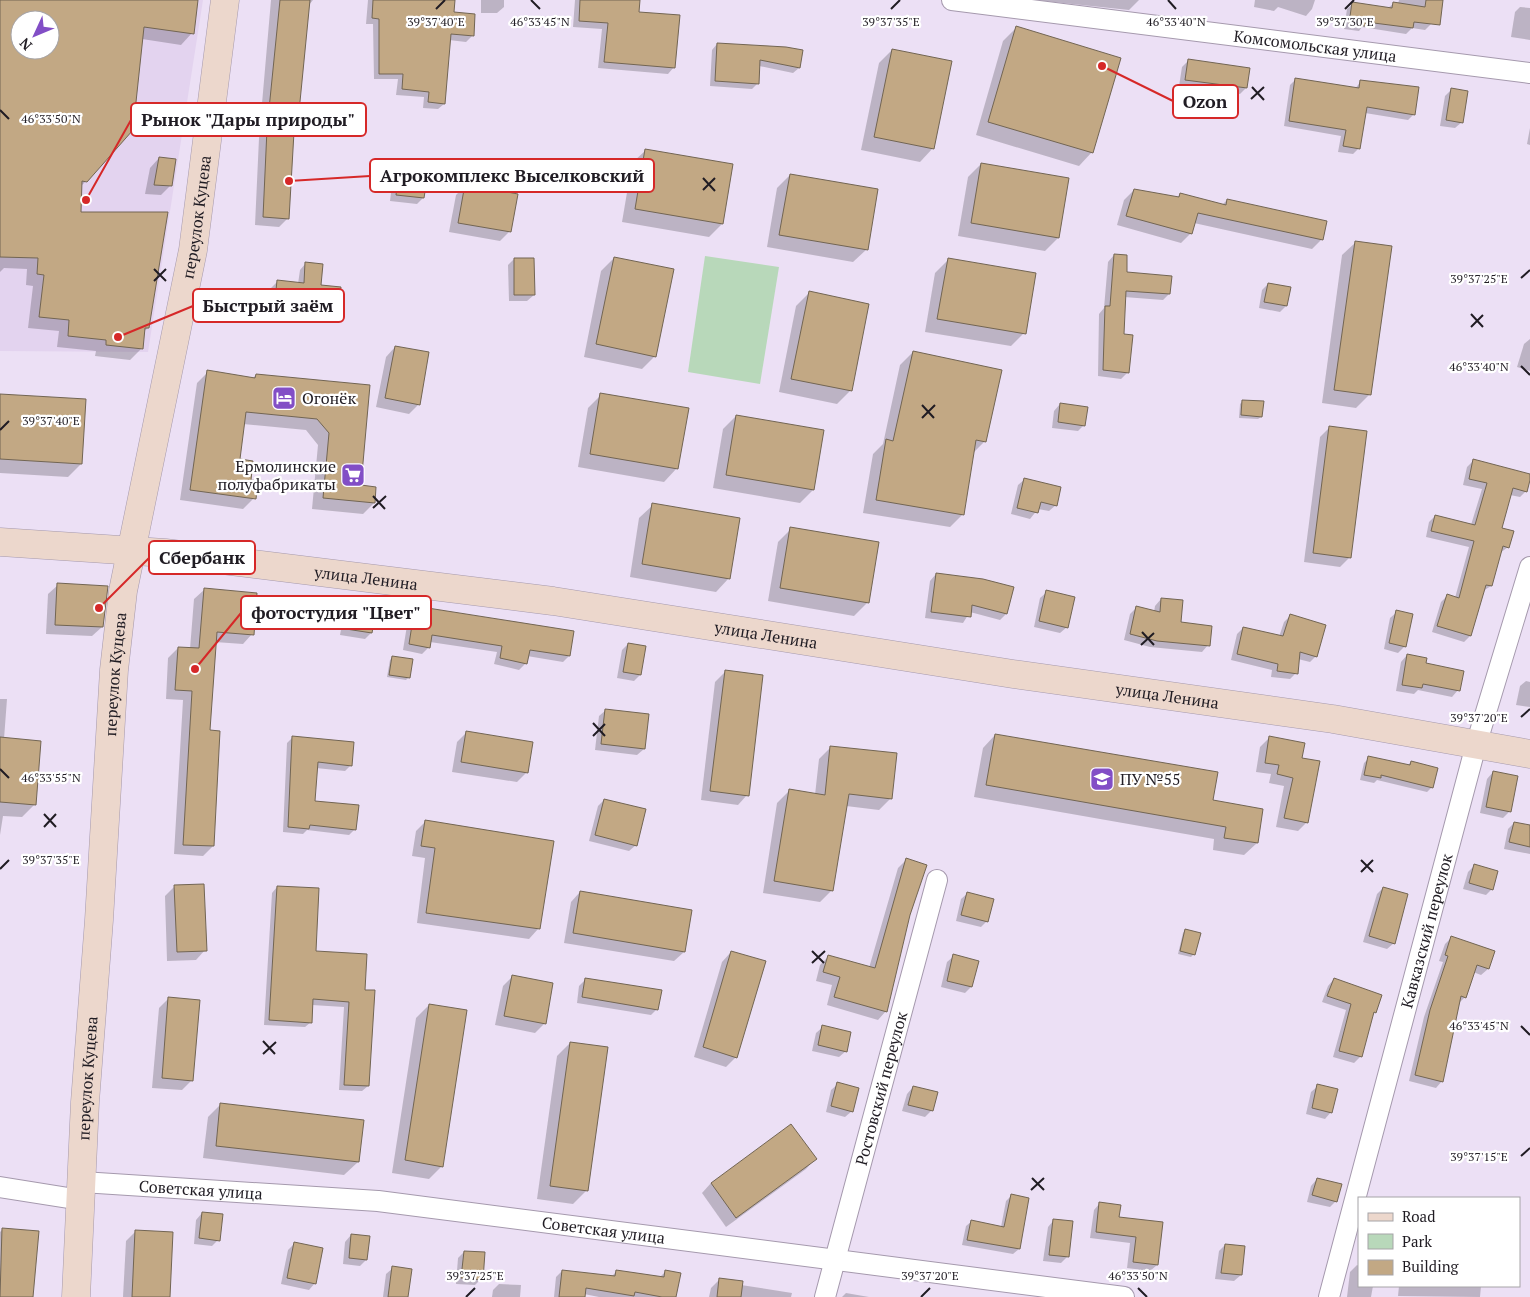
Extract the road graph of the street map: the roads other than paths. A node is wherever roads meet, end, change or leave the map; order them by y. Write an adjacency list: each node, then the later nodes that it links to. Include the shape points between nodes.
1 (225, 0): 5 (street, переулок Куцева, via 193,250)
2 (952, 0): 3 (street, Комсомольская улица)
3 (1530, 73)
4 (0, 542): 5 (street, улица Ленина)
5 (129, 552): 7 (street, улица Ленина, via 165,553 562,602 1023,675 1333,719); 11 (street, переулок Куцева, via 114,670)
6 (1530, 567): 7 (street, Кавказский переулок)
7 (1476, 746): 8 (street, улица Ленина); 16 (street, Кавказский переулок)
8 (1530, 754)
9 (937, 880): 12 (street, Ростовский переулок)
10 (0, 1187): 11 (street, Советская улица)
11 (81, 1191): 12 (street, Советская улица, via 378,1201); 13 (street, переулок Куцева)
12 (836, 1259): 14 (street, Ростовский переулок); 15 (street, Советская улица)
13 (76, 1297)
14 (825, 1297)
15 (1124, 1297)
16 (1329, 1297)

